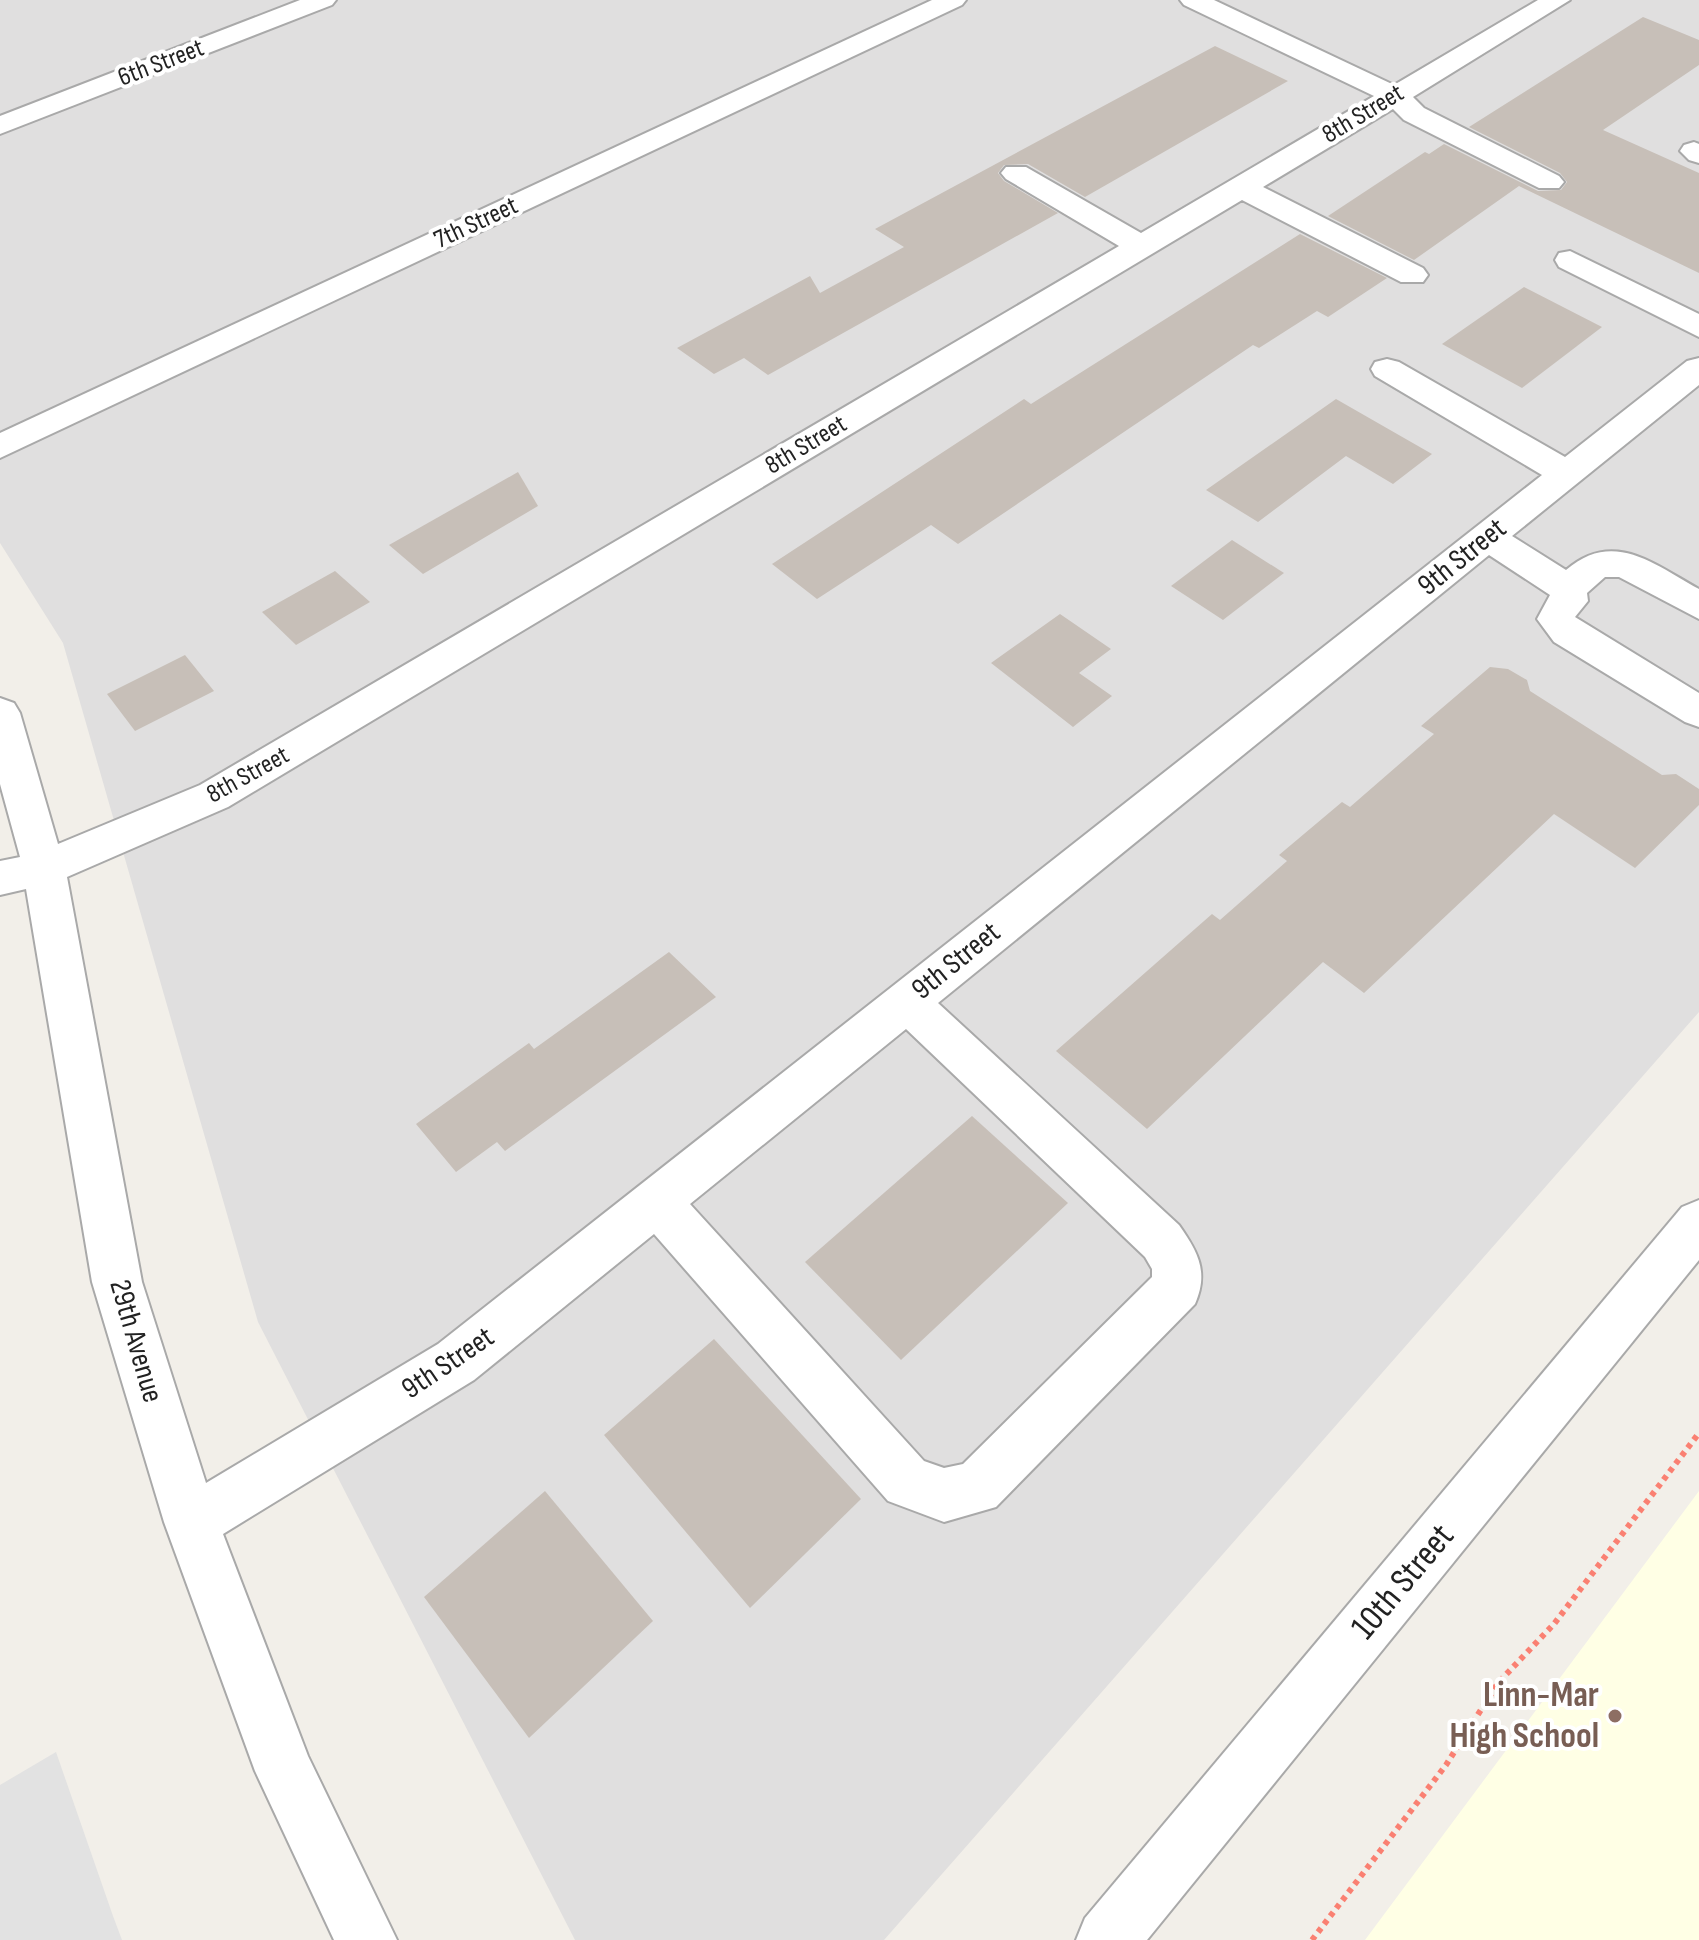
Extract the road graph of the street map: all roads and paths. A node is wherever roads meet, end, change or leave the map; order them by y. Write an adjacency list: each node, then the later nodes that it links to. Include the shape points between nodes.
1 (323, 0): 6 (street, 6th Street)
2 (953, 0): 16 (street, 7th Street)
3 (1193, 0): 5 (street)
4 (1557, 0): 5 (street, 8th Street)
5 (1395, 96): 8 (street, via 1414,114); 9 (street, 8th Street)
6 (0, 126)
7 (1016, 173): 10 (street)
8 (1549, 182)
9 (1240, 187): 10 (street, 8th Street); 12 (street)
10 (1142, 246): 23 (street, 8th Street, via 214,796)
11 (1570, 260): 13 (street)
12 (1412, 275)
13 (1699, 327)
14 (1699, 368): 17 (street, 9th Street)
15 (1387, 369): 17 (street)
16 (0, 447)
17 (1567, 474): 18 (street, 9th Street)
18 (1487, 537): 19 (street); 24 (street, 9th Street)
19 (1568, 589): 20 (street, via 1596,564 1625,564); 21 (street, via 1569,601 1556,619 1567,632)
20 (1699, 606)
21 (1699, 712)
22 (0, 713): 23 (street, 29th Avenue)
23 (22, 873): 28 (street, 29th Avenue, via 117,1282)
24 (906, 1001): 25 (street, 9th Street); 25 (street, via 1162,1241 1177,1263 1177,1287 977,1488 944,1495 907,1482)
25 (657, 1202): 28 (street, 9th Street, via 456,1362)
26 (1699, 1223): 30 (street, 10th Street)
27 (1699, 1433): 31 (path, via 1554,1624 1498,1683 1446,1765)
28 (191, 1522): 29 (street, 29th Avenue, via 284,1771)
29 (366, 1940)
30 (1107, 1940)
31 (1312, 1940)

